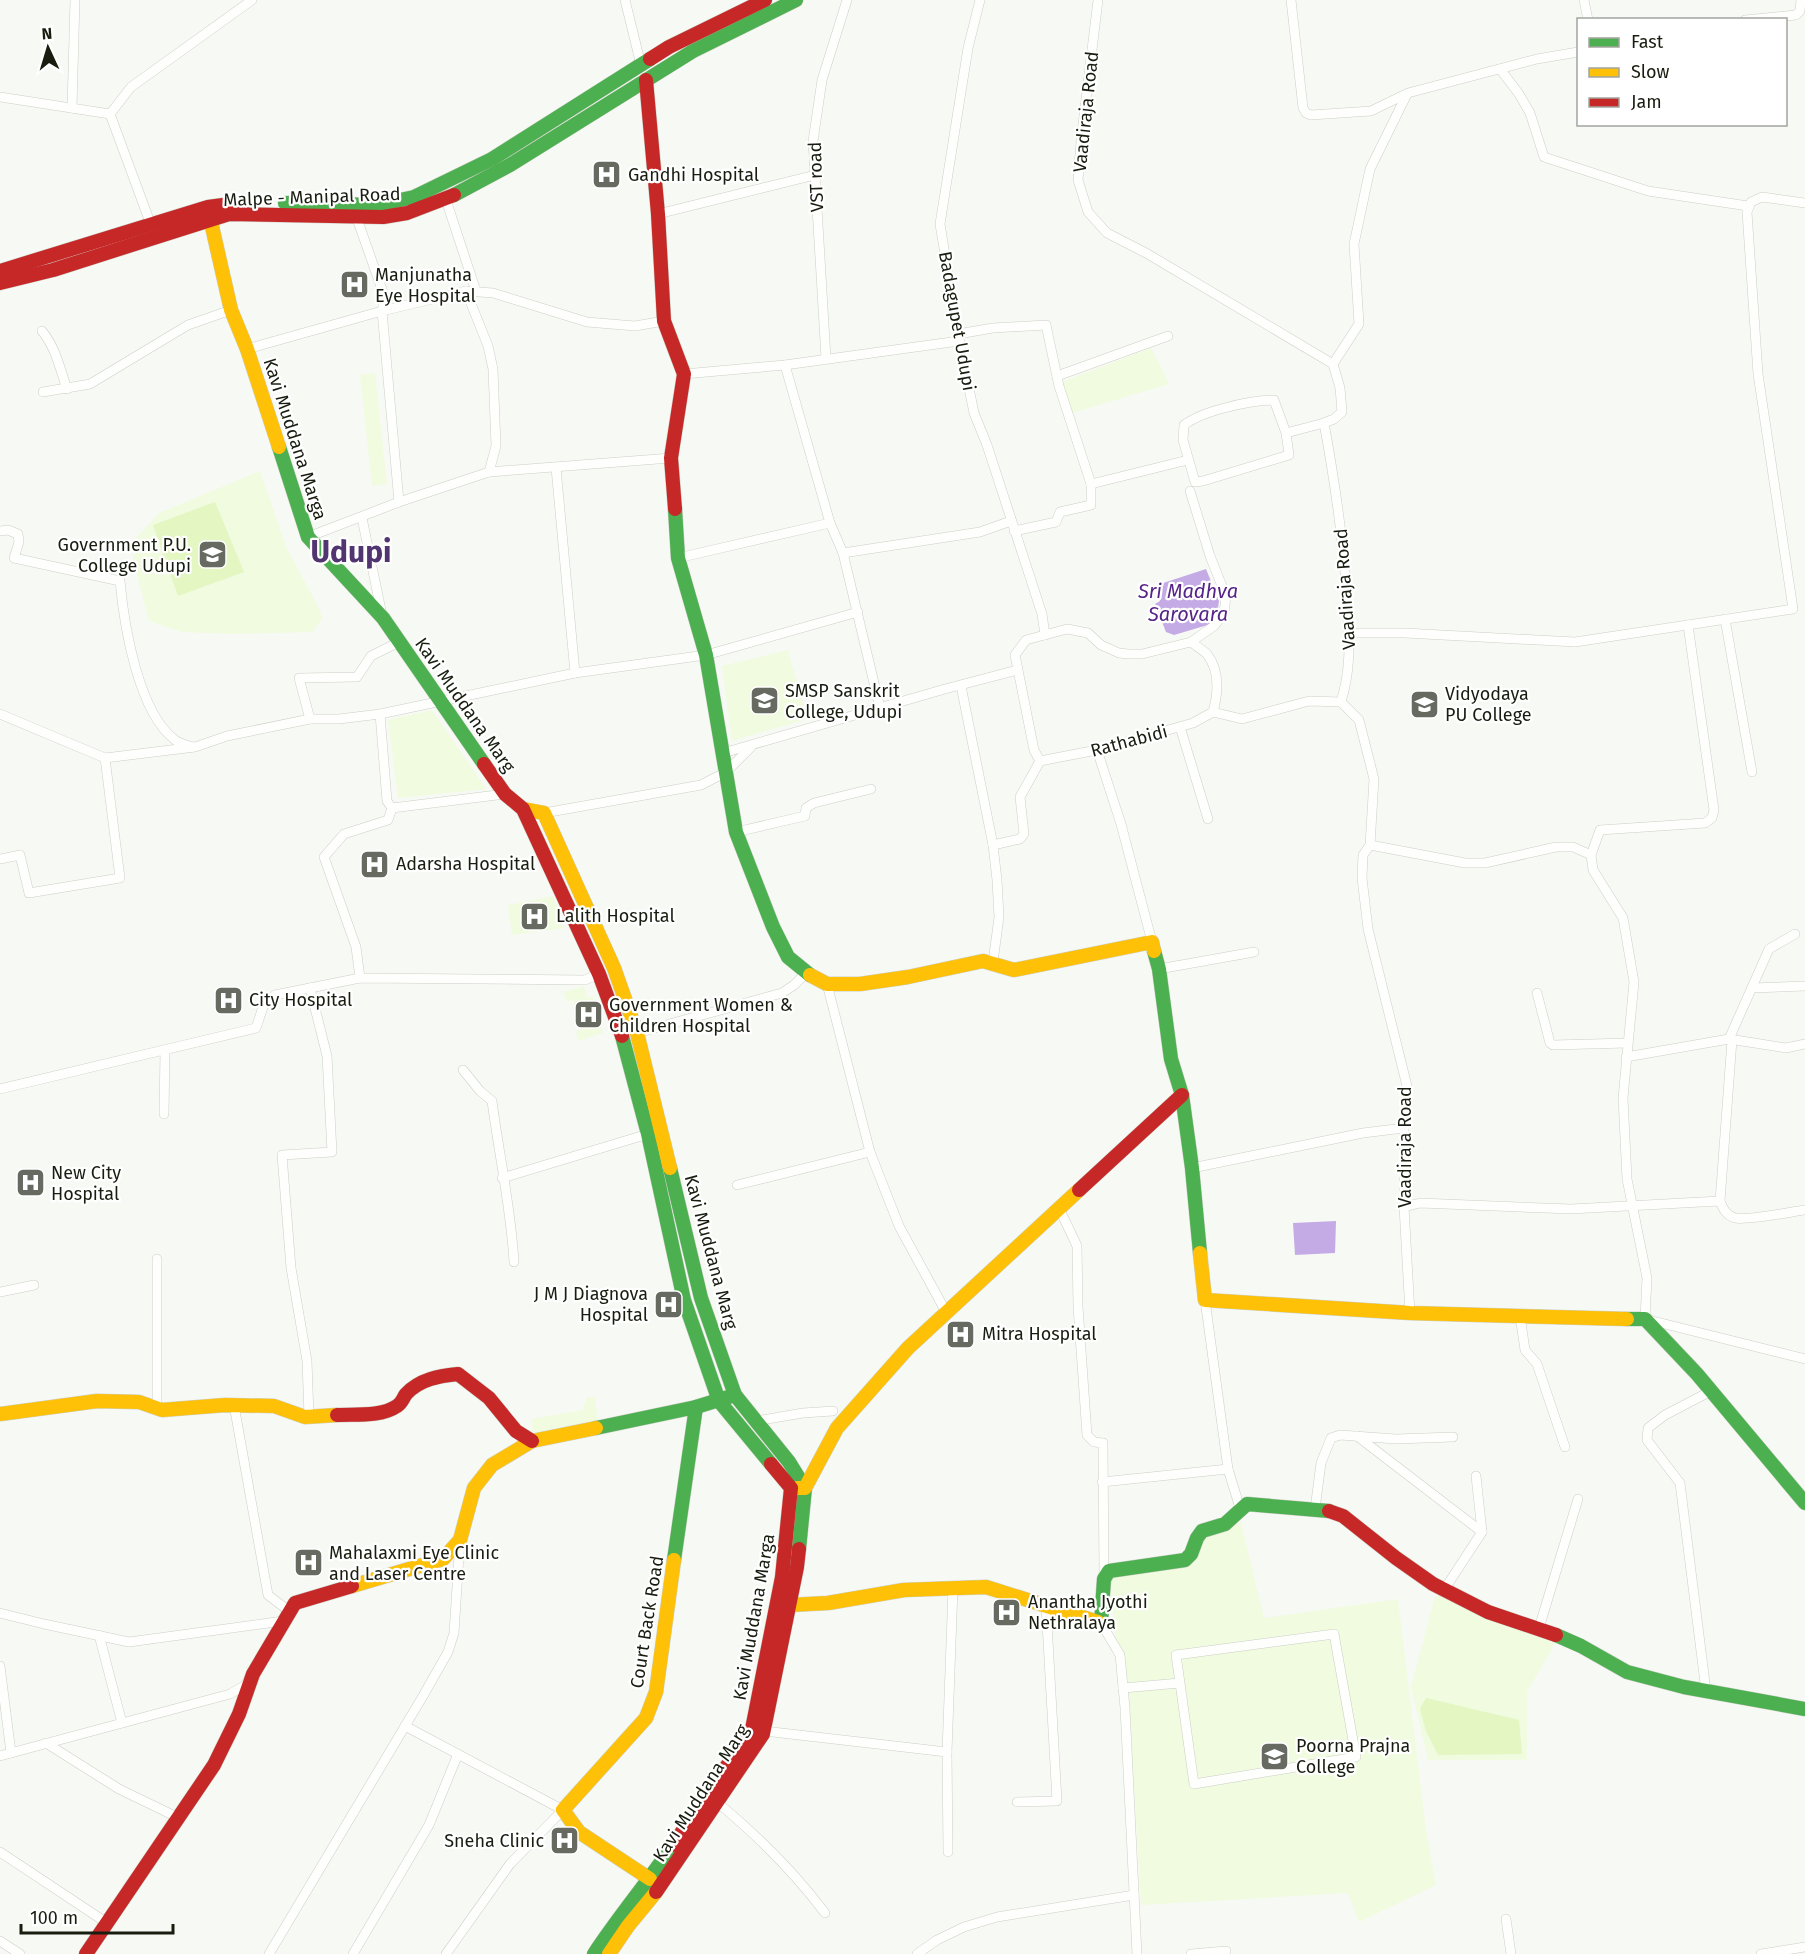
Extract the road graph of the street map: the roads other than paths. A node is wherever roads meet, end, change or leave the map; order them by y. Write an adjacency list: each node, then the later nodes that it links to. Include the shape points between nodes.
1 (75, 0): 20 (street)
2 (252, 0): 21 (street, via 131,87)
3 (625, 0): 15 (street)
4 (765, 0): 15 (main road, Malpe - Manipal Road)
5 (796, 0): 17 (main road, Malpe - Manipal Road, via 693,51)
6 (848, 0): 22 (street, VST road, via 822,80 813,141)
7 (980, 0): 39 (street, Badagupet Udupi, via 968,48 940,224)
8 (1098, 0): 42 (street, Vaadiraja Road, via 1078,180 1088,212 1107,233)
9 (1291, 0): 18 (street, via 1306,113 1371,111)
10 (1584, 0): 12 (street)
11 (1802, 0): 13 (street, via 1796,15)
12 (1588, 18)
13 (1765, 18)
14 (1577, 52): 16 (street)
15 (641, 65): 23 (main road, Malpe - Manipal Road, via 492,159)
16 (1500, 69): 18 (street); 26 (street, via 1530,113 1544,157 1648,191)
17 (646, 80): 24 (main road, Malpe - Manipal Road, via 510,165); 29 (main road)
18 (1408, 93): 42 (street, via 1370,169 1354,244 1359,324)
19 (0, 97): 20 (street)
20 (72, 108): 21 (street)
21 (110, 114): 30 (street)
22 (815, 175): 29 (street); 41 (street, VST road)
23 (441, 184): 24 (street); 27 (main road, Malpe - Manipal Road, via 396,202)
24 (446, 199): 27 (main road, Malpe - Manipal Road, via 383,217); 33 (street)
25 (1805, 203): 26 (street, via 1762,197)
26 (1748, 206): 67 (street, via 1758,374 1793,609)
27 (354, 211): 28 (main road, Malpe - Manipal Road, via 242,202); 35 (street, via 385,298)
28 (209, 213): 30 (main road, Malpe - Manipal Road); 32 (main road, Malpe - Manipal Road, via 53,270); 34 (main road)
29 (658, 214): 36 (main road)
30 (151, 225): 31 (main road, Malpe - Manipal Road)
31 (0, 271)
32 (0, 283)
33 (471, 291): 35 (street); 36 (street, via 493,292 587,322 635,326); 53 (street, via 493,369 496,446)
34 (231, 310): 40 (main road); 46 (street, via 188,325 90,384)
35 (382, 311): 40 (street); 56 (street)
36 (664, 321): 44 (main road)
37 (42, 332): 46 (street, via 56,353)
38 (1168, 336): 45 (street)
39 (958, 338): 41 (street); 45 (street, via 993,328 1046,325); 58 (street, Badagupet Udupi, via 974,413)
40 (247, 349): 62 (main road, Kavi Muddana Marga)
41 (826, 358): 43 (street)
42 (1333, 364): 48 (street, via 1342,412)
43 (785, 365): 44 (street); 59 (street)
44 (684, 374): 50 (main road)
45 (1057, 376): 54 (street)
46 (67, 389): 47 (street)
47 (43, 392)
48 (1324, 423): 49 (street); 69 (street, Vaadiraja Road, via 1339,503)
49 (1286, 432): 51 (street, via 1289,455 1203,482 1195,482); 51 (street, via 1274,400 1252,401 1193,418 1184,425)
50 (671, 458): 52 (street); 64 (main road)
51 (1188, 460): 54 (street)
52 (556, 468): 53 (street); 75 (street)
53 (489, 472): 56 (street)
54 (1091, 484): 61 (street, via 1090,504 1060,512 1056,522)
55 (1190, 491): 72 (street, via 1226,596 1224,613 1214,626)
56 (399, 502): 57 (street)
57 (362, 518): 62 (street); 66 (street)
58 (1011, 521): 61 (street, Badagupet Udupi); 63 (street, via 980,532)
59 (830, 523): 63 (street); 64 (street)
60 (0, 531): 86 (street, via 18,534 14,558 120,581 123,618 148,704 176,741)
61 (1014, 531): 70 (street, Badagupet Udupi, via 1042,614)
62 (308, 537): 66 (main road, Kavi Muddana Marga)
63 (843, 553): 65 (street)
64 (678, 558): 73 (main road)
65 (858, 612): 73 (street); 79 (street)
66 (383, 618): 71 (main road, Kavi Muddana Marg)
67 (1725, 620): 68 (street); 92 (street)
68 (1688, 625): 69 (street, via 1575,642); 102 (street, via 1712,818 1705,823 1600,830)
69 (1350, 633): 78 (street, Vaadiraja Road, via 1347,681)
70 (1045, 635): 72 (street, via 1067,629 1088,633 1101,645 1128,654); 74 (street, via 1026,640 1016,655)
71 (399, 642): 77 (main road, Kavi Muddana Marg); 83 (street, via 371,656 357,677 298,678)
72 (1191, 642): 80 (street, via 1208,655 1215,674 1219,690)
73 (706, 655): 75 (street); 88 (main road)
74 (1017, 670): 76 (street); 90 (street, via 1034,750)
75 (575, 673): 77 (street)
76 (961, 686): 79 (street); 100 (street)
77 (440, 702): 82 (street); 94 (main road, Kavi Muddana Marg)
78 (1341, 702): 80 (street, via 1309,701 1242,719); 101 (street, Vaadiraja Road, via 1359,720 1374,779)
79 (880, 708): 85 (street)
80 (1213, 712): 84 (street, Rathabidi)
81 (0, 714): 89 (street)
82 (380, 714): 83 (street); 95 (street, via 387,801)
83 (310, 719): 86 (street, via 227,736)
84 (1180, 727): 87 (street, Rathabidi); 98 (street)
85 (754, 744): 88 (street); 91 (street)
86 (195, 747): 89 (street)
87 (1097, 750): 90 (street, Rathabidi); 105 (street)
88 (723, 753): 91 (main road)
89 (105, 758): 103 (street, via 120,878 29,893 20,855)
90 (1040, 761): 100 (street, via 1020,797 1024,834 1020,839)
91 (726, 772): 97 (street, via 701,785); 99 (main road)
92 (1752, 772)
93 (872, 789): 99 (street, via 814,803 806,808 805,816)
94 (505, 794): 95 (street); 96 (main road, Kavi Muddana Marg)
95 (392, 808): 111 (street, via 388,820 344,834 324,857 356,947)
96 (523, 809): 97 (main road, Kavi Muddana Marg); 110 (main road, Kavi Muddana Marg)
97 (544, 813): 117 (main road, Kavi Muddana Marg, via 614,968)
98 (1208, 819)
99 (736, 832): 109 (main road, via 778,937 788,957)
100 (993, 845): 107 (street, via 999,917)
101 (1370, 845): 102 (street, via 1465,864 1556,847 1573,847); 127 (street, Vaadiraja Road, via 1363,855 1362,878 1367,919 1407,1086)
102 (1590, 855): 119 (street, via 1593,870 1623,918 1634,982)
103 (0, 860)
104 (1795, 934): 115 (street, via 1769,950)
105 (1152, 942): 107 (main road, via 1014,970); 108 (main road)
106 (1254, 952): 108 (street)
107 (993, 962): 112 (main road, via 860,984)
108 (1159, 969): 125 (main road, via 1171,1059)
109 (806, 973): 112 (main road); 117 (street, via 782,993)
110 (599, 974): 111 (street, via 585,980); 128 (main road, Kavi Muddana Marg, via 622,1036)
111 (360, 978): 114 (street)
112 (826, 984): 129 (street)
113 (1805, 986): 115 (street)
114 (310, 988): 121 (street, via 275,995 264,1004 256,1028); 156 (street, via 327,1056 332,1152 282,1155 291,1268 308,1361)
115 (1752, 988): 118 (street)
116 (1537, 993): 119 (street, via 1553,1045)
117 (637, 1033): 149 (main road, Kavi Muddana Marg, via 701,1298)
118 (1730, 1040): 120 (street, via 1786,1048); 122 (street); 133 (street)
119 (1628, 1042): 122 (street)
120 (1805, 1044)
121 (165, 1050): 124 (street); 126 (street)
122 (1626, 1057): 134 (street, via 1623,1098 1627,1179)
123 (463, 1070): 131 (street, via 492,1101)
124 (0, 1089)
125 (1182, 1095): 130 (main road); 136 (main road)
126 (164, 1114)
127 (1404, 1128): 130 (street); 135 (street, Vaadiraja Road)
128 (648, 1134): 131 (street); 150 (main road, Kavi Muddana Marg, via 684,1300)
129 (870, 1152): 132 (street); 143 (street, via 899,1226)
130 (1192, 1168): 142 (main road)
131 (502, 1178): 139 (street, via 512,1224)
132 (737, 1185)
133 (1720, 1201): 134 (street); 137 (street, via 1727,1214 1738,1219)
134 (1633, 1205): 135 (street, via 1571,1209 1420,1203); 146 (street, via 1647,1278)
135 (1404, 1207): 144 (street, Vaadiraja Road)
136 (1059, 1208): 143 (main road); 164 (street, via 1077,1246 1087,1435 1102,1443)
137 (1805, 1210)
138 (157, 1259): 153 (street)
139 (514, 1262)
140 (34, 1285): 141 (street)
141 (0, 1292)
142 (1205, 1300): 144 (main road); 162 (street)
143 (946, 1312): 165 (main road, via 908,1348 837,1428)
144 (1410, 1313): 145 (main road)
145 (1521, 1316): 146 (main road); 161 (street, via 1525,1350 1537,1364)
146 (1645, 1319): 147 (street); 148 (main road)
147 (1805, 1359)
148 (1711, 1391): 167 (main road); 186 (street, via 1648,1428 1647,1440 1680,1483)
149 (735, 1395): 150 (main road); 157 (main road, Kavi Muddana Marg)
150 (719, 1401): 152 (main road); 165 (main road, Kavi Muddana Marg)
151 (234, 1405): 153 (main road); 156 (main road, via 274,1406); 178 (street, via 268,1595)
152 (696, 1407): 160 (main road); 198 (main road, Court Back Road, via 656,1692 646,1718)
153 (158, 1408): 155 (main road, via 139,1402 97,1401)
154 (833, 1411): 157 (street)
155 (0, 1414)
156 (309, 1417): 160 (main road, via 380,1413 397,1406 420,1384 434,1377 458,1374 477,1386 518,1434)
157 (756, 1421): 165 (main road, Kavi Muddana Marg, via 789,1462)
158 (1357, 1436): 159 (street); 169 (street, via 1340,1435 1327,1443); 170 (street)
159 (1453, 1437)
160 (532, 1441): 171 (main road, via 492,1465 474,1488)
161 (1565, 1447)
162 (1228, 1469): 164 (street); 168 (street)
163 (1476, 1476): 170 (street)
164 (1102, 1482): 172 (street)
165 (798, 1488): 175 (main road, Kavi Muddana Marg, via 797,1567); 202 (main road, Kavi Muddana Marga, via 752,1729)
166 (1578, 1499): 180 (street)
167 (1805, 1503)
168 (1240, 1508): 169 (main road, via 1255,1504); 172 (main road, via 1224,1525 1201,1532 1185,1560 1121,1567 1109,1570)
169 (1315, 1509): 174 (main road, via 1343,1516)
170 (1482, 1532): 174 (street)
171 (460, 1540): 178 (main road, via 443,1559 295,1603); 189 (street, via 454,1634 448,1652)
172 (1104, 1579): 179 (main road)
173 (953, 1588): 175 (main road, via 904,1590 828,1603); 176 (main road, via 986,1587); 192 (street)
174 (1444, 1590): 180 (main road, via 1488,1612)
175 (789, 1605): 190 (main road, Kavi Muddana Marg)
176 (1046, 1605): 179 (main road); 196 (street, via 1057,1801)
177 (0, 1613): 181 (street)
178 (286, 1616): 181 (street, via 129,1642); 183 (main road)
179 (1101, 1623): 185 (street, via 1120,1655)
180 (1539, 1628): 186 (main road, via 1627,1672)
181 (99, 1635): 188 (street)
182 (0, 1666): 193 (street)
183 (253, 1674): 188 (street, via 244,1686 230,1694); 199 (main road, via 214,1765)
184 (1180, 1683): 184 (street, via 1176,1655 1334,1634 1356,1757 1194,1784); 185 (street)
185 (1123, 1688): 203 (street)
186 (1706, 1691): 187 (main road)
187 (1805, 1709)
188 (122, 1723): 191 (street)
189 (405, 1726): 194 (street); 214 (street)
190 (764, 1731): 192 (street); 197 (main road, Kavi Muddana Marg)
191 (46, 1743): 193 (street); 199 (street, via 119,1788)
192 (947, 1752): 201 (street)
193 (11, 1753): 195 (street)
194 (458, 1754): 198 (street); 215 (street, via 429,1825)
195 (0, 1756)
196 (1017, 1802)
197 (718, 1803): 204 (street, via 753,1832); 208 (main road, Kavi Muddana Marg)
198 (563, 1810): 202 (main road, via 579,1832); 216 (street, via 510,1863)
199 (179, 1818): 207 (main road)
200 (0, 1852): 207 (street)
201 (948, 1852)
202 (650, 1879): 205 (main road, Kavi Muddana Marga)
203 (1134, 1894): 220 (street, via 997,1917 964,1927); 221 (street)
204 (825, 1913)
205 (618, 1918): 208 (main road); 217 (main road, Kavi Muddana Marga)
206 (1506, 1919): 223 (street)
207 (107, 1923): 213 (main road)
208 (620, 1938): 218 (main road, Kavi Muddana Marg); 219 (main road)
209 (0, 1941): 212 (street)
210 (1805, 1947): 224 (street)
211 (1226, 1951): 222 (street)
212 (20, 1954)
213 (86, 1954)
214 (269, 1954)
215 (353, 1954)
216 (446, 1954)
217 (594, 1954)
218 (609, 1954)
219 (622, 1954)
220 (917, 1954)
221 (1137, 1954)
222 (1191, 1954)
223 (1510, 1954)
224 (1761, 1954)

